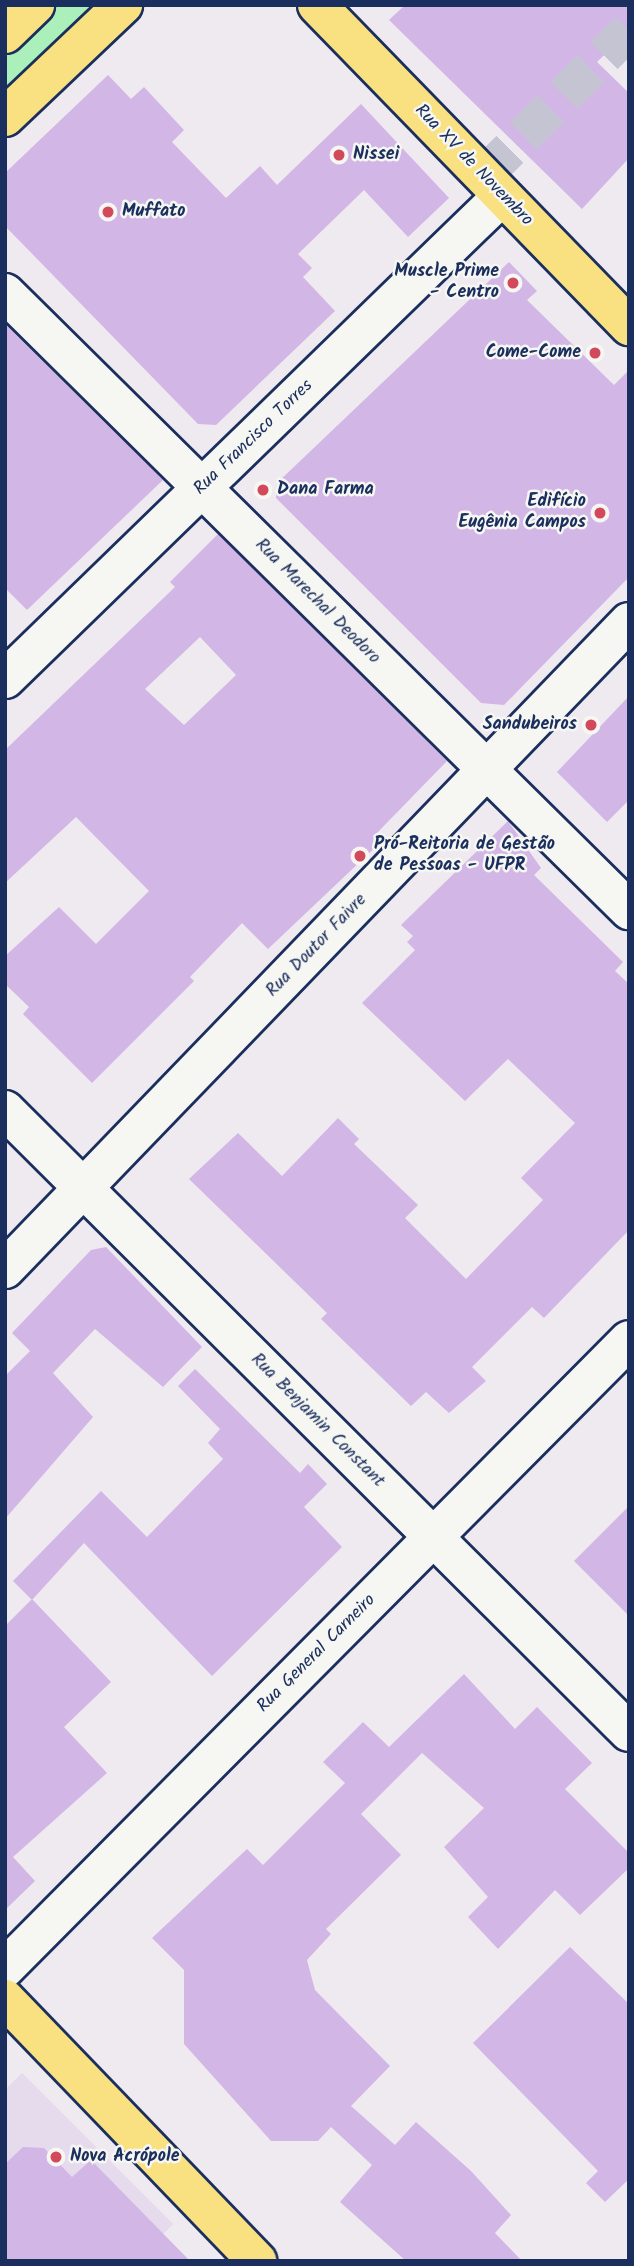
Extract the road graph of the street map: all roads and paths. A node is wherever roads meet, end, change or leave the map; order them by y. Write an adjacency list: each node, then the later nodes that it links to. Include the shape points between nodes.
1 (35, 5): 4 (main road)
2 (123, 5): 5 (main road)
3 (317, 5): 6 (main road, Rua XV de Novembro)
4 (5, 34)
5 (5, 117)
6 (502, 196): 8 (main road, Rua XV de Novembro); 9 (street, Rua Francisco Torres)
7 (5, 293): 9 (street, Rua Marechal Deodoro)
8 (629, 326)
9 (202, 488): 11 (street, Rua Francisco Torres); 12 (street, Rua Marechal Deodoro)
10 (629, 622): 12 (street, Rua Doutor Faivre)
11 (5, 679)
12 (486, 770): 13 (street, Rua Marechal Deodoro); 15 (street, Rua Doutor Faivre)
13 (629, 910)
14 (5, 1110): 15 (street, Rua Benjamin Constant)
15 (83, 1188): 16 (street, Rua Doutor Faivre); 18 (street, Rua Benjamin Constant)
16 (5, 1269)
17 (629, 1340): 18 (street, Rua General Carneiro)
18 (433, 1537): 19 (street, Rua Benjamin Constant); 20 (street, Rua General Carneiro)
19 (629, 1732)
20 (5, 1968)
21 (5, 1999): 22 (main road)
22 (257, 2261)

